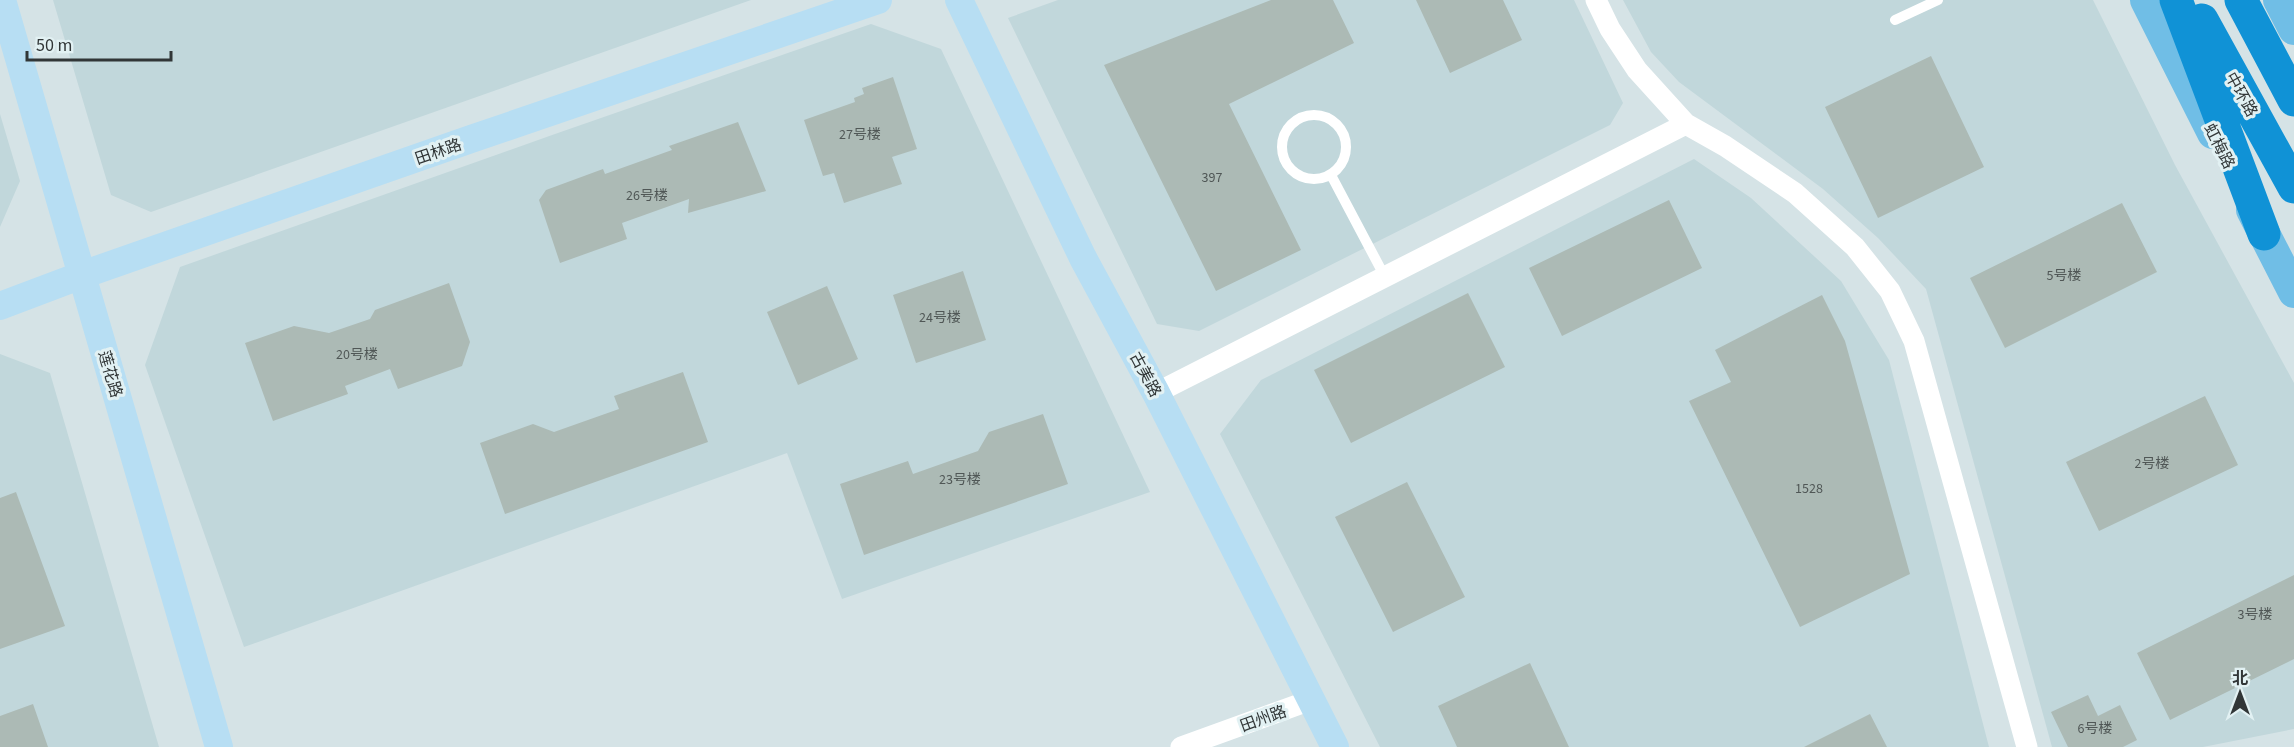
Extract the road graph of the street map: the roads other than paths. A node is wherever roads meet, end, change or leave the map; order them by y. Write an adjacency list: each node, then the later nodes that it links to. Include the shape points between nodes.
1 (2, 0): 20 (street, 莲花路)
2 (878, 0): 20 (street, 田林路)
3 (959, 0): 24 (street, 古美路, via 1083,258)
4 (1596, 0): 16 (street, via 1637,70)
5 (1938, 0): 12 (lane)
6 (2146, 0): 19 (main road, 虹梅路)
7 (2176, 0): 19 (highway)
8 (2191, 0): 18 (highway, 中环路)
9 (2241, 0): 15 (highway)
10 (2257, 0): 14 (highway)
11 (2279, 0): 13 (main road)
12 (1895, 20)
13 (2294, 29)
14 (2294, 55)
15 (2294, 100)
16 (1686, 124): 21 (street); 29 (street, via 1794,193 1855,247 1890,291 1914,341)
17 (1331, 174): 17 (lane, via 1345,158 1345,136 1339,126 1322,116 1302,117 1287,129 1282,149 1290,168 1309,179); 21 (lane)
18 (2294, 187)
19 (2264, 234): 22 (main road, 虹梅路)
20 (82, 275): 23 (street, 田林路); 26 (street, 莲花路)
21 (1385, 277): 24 (street)
22 (2294, 292)
23 (0, 306)
24 (1156, 393): 25 (street, 古美路)
25 (1311, 700): 27 (street, 田州路); 28 (street, 古美路)
26 (219, 747)
27 (1181, 747)
28 (1335, 747)
29 (2027, 747)

